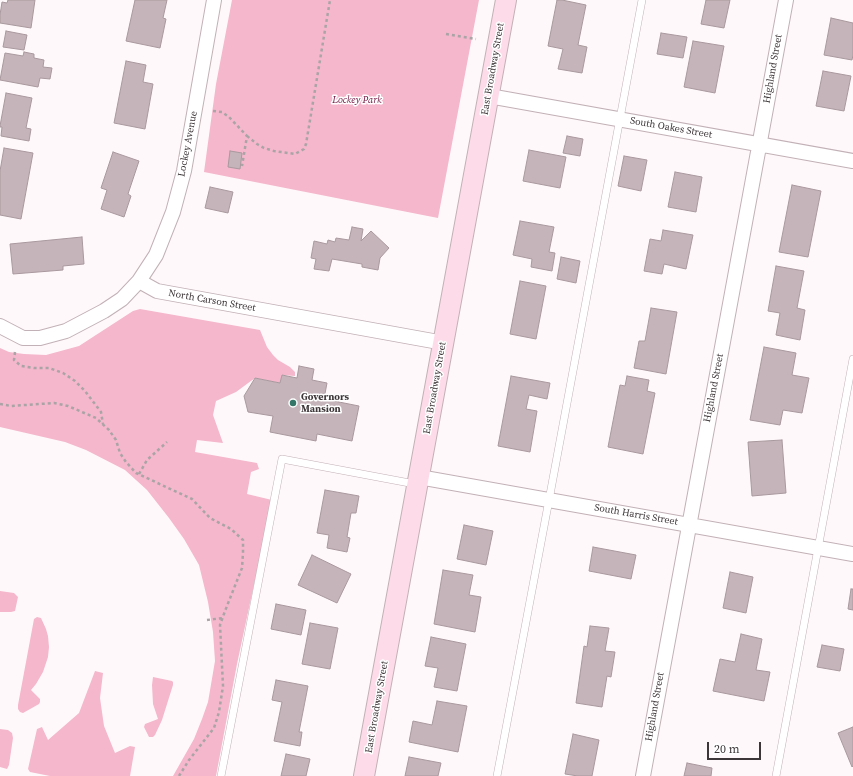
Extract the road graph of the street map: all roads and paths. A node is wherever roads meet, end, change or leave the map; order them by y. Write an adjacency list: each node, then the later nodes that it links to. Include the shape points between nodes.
1 (214, 0): 15 (street, Lockey Avenue, via 184,171 174,212 156,255)
2 (330, 0): 11 (path, via 304,149 294,154 274,152)
3 (506, 0): 8 (street, East Broadway Street)
4 (642, 0): 10 (lane)
5 (786, 0): 12 (street, Highland Street)
6 (446, 34): 7 (path)
7 (476, 39)
8 (488, 96): 10 (street, South Oakes Street); 17 (street, East Broadway Street)
9 (213, 111): 11 (path, via 222,112 229,117)
10 (620, 119): 12 (street, South Oakes Street); 25 (lane)
11 (247, 136): 14 (path)
12 (759, 144): 13 (street, South Oakes Street); 26 (street, Highland Street)
13 (853, 161)
14 (242, 166)
15 (139, 281): 16 (street, via 122,299 66,331 40,338 23,338); 17 (street, North Carson Street, via 157,291)
16 (0, 326)
17 (444, 343): 24 (street, East Broadway Street)
18 (15, 352): 21 (path, via 14,360 21,366 49,368 63,372 75,381 86,391 101,412)
19 (853, 359): 27 (lane)
20 (0, 404): 21 (path, via 11,406 54,403 96,418)
21 (103, 425): 23 (path, via 116,440 126,462)
22 (167, 442): 23 (path, via 147,460)
23 (139, 474): 29 (path, via 192,499 210,518 231,529 243,540 242,568)
24 (418, 481): 25 (street, South Harris Street); 32 (lane, via 282,459); 33 (street, East Broadway Street)
25 (549, 500): 26 (street, South Harris Street); 34 (lane)
26 (689, 524): 27 (street, South Harris Street); 35 (street, Highland Street)
27 (818, 548): 28 (street, South Harris Street); 36 (lane)
28 (853, 554)
29 (223, 618): 30 (path); 31 (path, via 220,626 223,686 219,712 214,728)
30 (207, 620)
31 (179, 776)
32 (222, 776)
33 (364, 776)
34 (497, 776)
35 (642, 776)
36 (776, 776)

